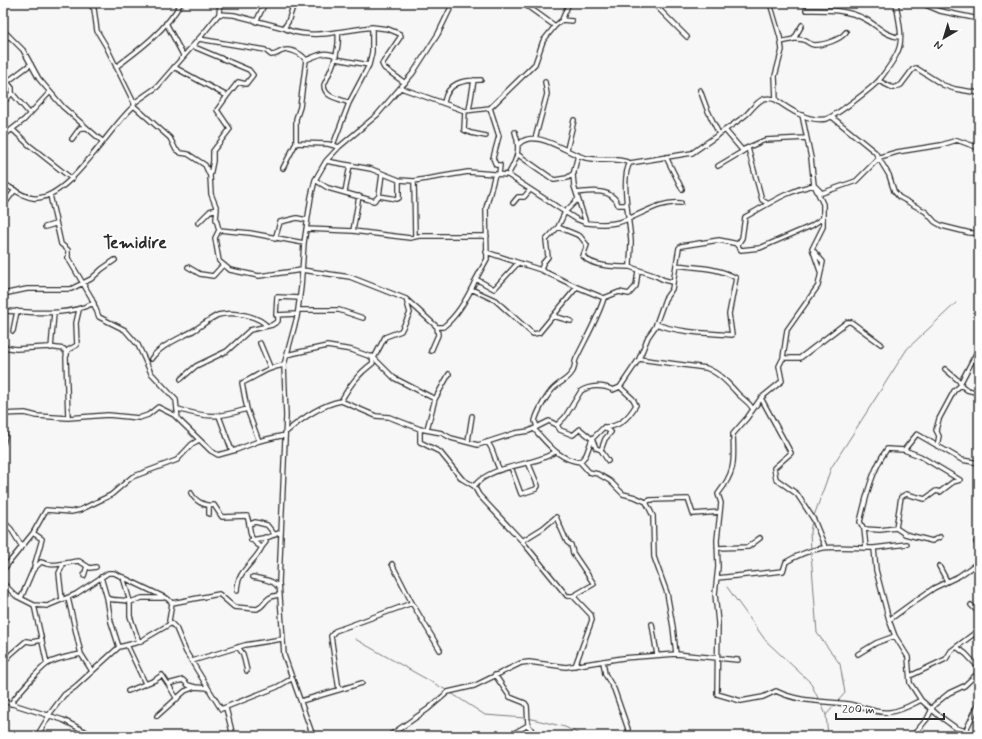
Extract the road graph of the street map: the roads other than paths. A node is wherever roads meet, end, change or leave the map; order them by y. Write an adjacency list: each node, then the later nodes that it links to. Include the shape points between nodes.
1 (89, 3): 42 (street, via 94,9 97,31)
2 (181, 3): 21 (street)
3 (220, 3): 16 (street)
4 (265, 3): 20 (street)
5 (294, 3): 25 (street)
6 (452, 3): 50 (street, via 438,34)
7 (523, 3): 23 (street)
8 (569, 3): 18 (street)
9 (653, 3): 14 (street)
10 (665, 3): 14 (street)
11 (770, 3): 35 (street)
12 (896, 3): 31 (street)
13 (921, 3): 17 (street, via 940,11)
14 (659, 8): 30 (street)
15 (806, 10): 31 (street, via 841,11 864,18 893,37)
16 (219, 14): 20 (street); 32 (street)
17 (979, 18)
18 (562, 20): 19 (street); 23 (street)
19 (572, 21)
20 (256, 22): 25 (street)
21 (166, 23): 37 (street); 42 (street, via 145,45)
22 (802, 25): 33 (street)
23 (555, 26): 62 (street, via 543,40 535,64)
24 (372, 27): 27 (street); 41 (street); 50 (street, via 400,34 382,64)
25 (284, 28): 27 (street, via 315,34)
26 (3, 30): 29 (street)
27 (338, 32): 38 (street)
28 (846, 32): 33 (street, via 838,39 812,45 801,38)
29 (9, 36): 34 (street); 40 (street, via 23,50)
30 (687, 37)
31 (900, 37): 47 (street, via 898,51)
32 (199, 38): 36 (street); 39 (street, via 249,46 265,50 271,55 286,50 293,51)
33 (794, 39): 35 (street)
34 (3, 41)
35 (781, 42): 57 (street, via 782,50 775,76)
36 (192, 46): 37 (street); 56 (street, via 252,73 246,84 238,82)
37 (184, 55): 43 (street)
38 (336, 58): 39 (street, via 330,54 320,54); 41 (street); 60 (street, via 324,89 328,96)
39 (306, 60): 79 (street, via 296,123)
40 (31, 64): 48 (street); 53 (street)
41 (369, 65): 60 (street)
42 (116, 67): 61 (street)
43 (174, 67): 56 (street); 61 (street, via 157,87)
44 (3, 77): 48 (street)
45 (474, 80): 46 (street); 58 (street, via 456,83 446,95); 63 (street)
46 (480, 80)
47 (879, 81): 54 (street, via 893,88 901,85 916,68 943,85); 66 (street)
48 (7, 82): 55 (street, via 12,88)
49 (545, 82): 77 (street, via 547,94 539,116)
50 (405, 83): 51 (street)
51 (401, 88): 58 (street); 82 (street, via 377,115)
52 (700, 90): 72 (street)
53 (50, 92): 64 (street); 68 (street)
54 (979, 93)
55 (12, 94): 59 (street); 64 (street)
56 (227, 96): 99 (street, via 216,110 230,129 212,152)
57 (776, 100): 65 (street); 70 (street, via 761,99 746,115)
58 (444, 102): 63 (street)
59 (3, 103)
60 (349, 103): 81 (street)
61 (134, 105): 78 (street); 99 (street, via 170,138 176,150 203,163)
62 (490, 108): 63 (street); 97 (street, via 499,136 493,158 496,165 500,165)
63 (467, 110): 74 (street, via 464,130)
64 (30, 114): 69 (street)
65 (802, 115): 66 (street, via 825,119); 75 (street)
66 (832, 117): 89 (street)
67 (574, 120): 84 (street)
68 (86, 128): 76 (street, via 80,128); 78 (street)
69 (12, 129): 73 (street); 100 (street)
70 (725, 130): 72 (street); 85 (street, via 740,148)
71 (515, 132): 80 (street)
72 (718, 134): 88 (street, via 692,154)
73 (3, 136)
74 (486, 136)
75 (806, 138): 85 (street, via 765,140); 105 (street)
76 (72, 139)
77 (535, 139): 80 (street, via 526,139); 84 (street)
78 (102, 141): 100 (street)
79 (296, 143): 81 (street); 94 (street)
80 (519, 144): 86 (street)
81 (333, 145): 82 (street)
82 (339, 147): 90 (street)
83 (979, 148): 89 (street, via 957,140)
84 (568, 149): 87 (street)
85 (747, 149): 93 (street); 117 (street, via 762,200)
86 (517, 154): 95 (street, via 554,180 567,178); 98 (street)
87 (578, 156): 91 (street, via 622,159); 95 (street)
88 (666, 157): 91 (street); 106 (street)
89 (880, 157): 105 (street, via 868,171 851,183 822,193); 133 (street, via 894,192 900,197 926,212 942,226)
90 (326, 161): 92 (street); 101 (street)
91 (630, 163): 118 (street, via 626,175)
92 (350, 165): 96 (street); 109 (street)
93 (718, 166)
94 (284, 168)
95 (574, 173): 110 (street, via 574,186)
96 (382, 174): 102 (street); 113 (street)
97 (497, 174): 98 (street); 103 (street, via 461,173); 135 (street, via 486,208)
98 (508, 175): 108 (street)
99 (210, 176): 120 (street, via 211,194)
100 (72, 179): 111 (street)
101 (315, 180): 109 (street, via 328,188); 124 (street)
102 (399, 180): 103 (street); 113 (street, via 399,198)
103 (414, 181): 134 (street)
104 (3, 183): 107 (street)
105 (814, 185): 117 (street, via 798,189); 122 (street, via 823,204)
106 (682, 189)
107 (15, 190): 111 (street, via 32,198); 119 (street)
108 (530, 190): 115 (street); 121 (street)
109 (346, 192): 112 (street)
110 (577, 192): 114 (street); 118 (street, via 600,191 613,197 618,206)
111 (50, 195): 127 (street)
112 (359, 196): 113 (street, via 374,201); 132 (street)
113 (379, 196)
114 (578, 199): 121 (street); 126 (street)
115 (513, 203)
116 (681, 203): 123 (street, via 666,202)
117 (767, 204): 138 (street, via 745,217 742,238)
118 (627, 205): 123 (street)
119 (3, 206)
120 (217, 209): 125 (street, via 210,211); 131 (street)
121 (565, 212): 126 (street); 128 (street)
122 (824, 216): 138 (street, via 811,226 760,248 741,250); 181 (street, via 819,238 812,249 823,262 818,286 787,330)
123 (628, 218): 126 (street, via 603,225); 145 (street)
124 (307, 220): 130 (street); 136 (street, via 297,218 280,222)
125 (198, 223)
126 (586, 223)
127 (55, 224): 129 (street); 151 (street, via 60,232 61,244 68,250 68,258)
128 (558, 227): 145 (street, via 580,236 587,245 583,256 587,262); 147 (street, via 546,240 548,257 542,263)
129 (45, 228)
130 (306, 229): 132 (street); 137 (street)
131 (219, 230): 136 (street); 142 (street, via 215,238 219,261)
132 (353, 231): 134 (street, via 400,237)
133 (979, 233)
134 (415, 236): 135 (street)
135 (487, 236): 139 (street)
136 (275, 239): 137 (street)
137 (304, 243): 146 (street)
138 (736, 244): 143 (street, via 718,240 685,244 679,248)
139 (486, 252): 141 (street); 149 (street, via 486,259)
140 (115, 260): 151 (street)
141 (518, 263): 147 (street); 149 (street, via 494,289)
142 (223, 265): 144 (street, via 213,276 200,274); 146 (street, via 236,272 259,276)
143 (676, 265): 150 (street); 168 (street, via 728,273 736,278 729,314 732,335 704,334)
144 (188, 266)
145 (630, 266): 148 (street)
146 (302, 270): 155 (street); 157 (street, via 350,277)
147 (541, 270): 152 (street)
148 (638, 271): 150 (street); 156 (street, via 636,286 629,294 619,292)
149 (476, 279): 153 (street)
150 (672, 282): 168 (street, via 672,289 665,299)
151 (83, 284): 154 (street, via 71,290 27,289); 158 (street)
152 (576, 287): 156 (street); 165 (street)
153 (472, 289): 165 (street, via 495,300 532,334 539,333); 170 (street, via 448,323)
154 (3, 294)
155 (300, 298): 163 (street); 164 (street, via 277,297 275,310)
156 (604, 298): 207 (street, via 597,319 575,361 573,371 564,382 555,387 541,406)
157 (406, 299): 170 (street); 180 (street, via 410,313 405,324 401,331 385,336)
158 (94, 303): 159 (street); 197 (street, via 99,317 125,330 138,345 151,373 173,396)
159 (79, 310): 162 (street); 178 (street, via 76,323 77,346 68,350)
160 (3, 311): 161 (street)
161 (17, 311): 162 (street); 171 (street)
162 (54, 312): 175 (street)
163 (297, 312): 164 (street); 166 (street, via 338,310); 179 (street)
164 (278, 316): 169 (street, via 278,321)
165 (553, 316): 167 (street)
166 (363, 318)
167 (571, 321)
168 (656, 324): 183 (street)
169 (267, 326): 182 (street, via 249,315 217,316 177,338); 188 (street, via 250,330 227,350 196,366)
170 (438, 327): 177 (street, via 438,335)
171 (13, 331)
172 (260, 343): 185 (street)
173 (881, 344): 181 (street, via 851,322 800,358)
174 (3, 347): 175 (street)
175 (51, 348): 178 (street, via 64,349)
176 (979, 348): 189 (street)
177 (431, 351)
178 (67, 355): 201 (street)
179 (286, 355): 180 (street, via 327,346); 184 (street)
180 (373, 357): 193 (street, via 394,378); 194 (street, via 373,363 351,382)
181 (783, 358): 192 (street, via 779,366 782,381)
182 (151, 359)
183 (639, 360): 190 (street); 196 (street, via 714,371 748,401)
184 (284, 365): 185 (street); 209 (street)
185 (270, 367): 195 (street, via 242,383)
186 (945, 369): 189 (street)
187 (448, 374): 193 (street)
188 (181, 378)
189 (961, 385): 191 (street, via 967,390); 216 (street, via 954,391 939,418 936,430 939,436)
190 (620, 387): 204 (street, via 613,390 604,386 582,390 565,418); 205 (street, via 633,399 636,406 630,416 610,427)
191 (979, 393)
192 (761, 398): 196 (street); 249 (street, via 791,453 774,468 776,480 797,494 813,519)
193 (435, 399): 208 (street)
194 (341, 400): 206 (street, via 376,416 389,417); 209 (street, via 324,406)
195 (247, 409): 199 (street); 212 (street)
196 (753, 409): 231 (street, via 733,434 733,470 729,481 718,494)
197 (178, 410): 199 (street, via 199,416); 202 (street)
198 (3, 414): 201 (street, via 25,413)
199 (219, 416): 219 (street)
200 (472, 416): 213 (street)
201 (68, 418): 202 (street, via 108,415 139,418 158,407)
202 (178, 419): 211 (street)
203 (3, 421): 215 (street)
204 (557, 425): 207 (street, via 549,421); 210 (street, via 560,430 573,435 580,429)
205 (604, 427): 210 (street); 217 (street, via 611,432)
206 (420, 428): 208 (street); 227 (street, via 420,442 440,452 462,479)
207 (535, 428): 214 (street); 220 (street)
208 (427, 430): 213 (street)
209 (285, 434): 212 (street); 237 (street)
210 (592, 439): 217 (street, via 596,448); 223 (street, via 586,455)
211 (199, 440): 219 (street, via 218,454); 238 (street, via 177,460 132,477 111,495 80,510 71,512 47,509)
212 (259, 441): 219 (street)
213 (468, 441): 214 (street, via 478,444)
214 (487, 442): 226 (street, via 493,450)
215 (3, 444)
216 (937, 446): 218 (street, via 917,434); 224 (street, via 962,460)
217 (601, 450): 221 (street)
218 (904, 450): 235 (street, via 920,456 960,480 924,499 906,494 901,497); 236 (street, via 887,449 880,459 860,522)
219 (232, 452)
220 (555, 452): 222 (street); 223 (street, via 568,461)
221 (608, 461)
222 (528, 462): 225 (street); 225 (street, via 538,486 521,494)
223 (580, 462): 229 (street, via 589,472 610,481 623,494)
224 (979, 463)
225 (511, 467): 226 (street)
226 (500, 470): 227 (street, via 481,478)
227 (474, 486): 245 (street, via 479,495)
228 (191, 493): 230 (street, via 197,500)
229 (646, 502): 231 (street, via 688,499 693,514); 298 (street, via 653,516 654,557 667,593)
230 (209, 506): 232 (street); 234 (street, via 214,505 222,518 246,516)
231 (720, 512): 250 (street)
232 (209, 514)
233 (3, 521): 247 (street)
234 (250, 524): 239 (street, via 255,522 267,525); 243 (street)
235 (896, 528): 236 (street); 241 (street, via 905,534 932,541)
236 (864, 529): 251 (street)
237 (281, 532): 239 (street); 269 (street)
238 (33, 533): 247 (street); 261 (street, via 42,539)
239 (275, 535): 240 (street)
240 (266, 537): 243 (street); 248 (street)
241 (940, 537)
242 (760, 538): 250 (street, via 748,547)
243 (252, 540): 248 (street, via 257,546)
244 (979, 540): 253 (street, via 976,542)
245 (522, 541): 272 (street, via 567,596); 272 (street, via 556,516 573,553 594,584)
246 (906, 544): 252 (street)
247 (22, 547): 260 (street)
248 (262, 547): 270 (street, via 256,558 240,574)
249 (825, 547): 251 (street); 266 (street, via 810,550 786,562 782,571)
250 (717, 548): 266 (street)
251 (866, 548): 252 (street)
252 (874, 548): 284 (street, via 876,570)
253 (979, 549)
254 (979, 562): 267 (street)
255 (392, 564): 280 (street)
256 (63, 565): 257 (street, via 79,561); 261 (street, via 47,565 41,562); 277 (street, via 59,573)
257 (87, 566): 259 (street); 262 (street)
258 (939, 566): 267 (street)
259 (96, 567)
260 (3, 570)
261 (33, 570): 273 (street)
262 (84, 576)
263 (100, 577): 264 (street, via 114,573); 274 (street); 275 (street)
264 (122, 577): 276 (street); 278 (street)
265 (253, 577): 269 (street, via 276,584)
266 (717, 578): 301 (street, via 715,594)
267 (947, 581): 284 (street, via 914,600)
268 (3, 583): 273 (street)
269 (279, 589): 271 (street)
270 (237, 591)
271 (279, 595): 279 (street, via 268,598 257,609 234,608 219,594); 289 (street)
272 (573, 596): 307 (street, via 591,614 592,620)
273 (21, 598): 282 (street)
274 (68, 598): 277 (street); 297 (street)
275 (108, 598): 278 (street, via 113,601); 293 (street, via 111,622)
276 (168, 599): 278 (street, via 142,598); 279 (street)
277 (62, 600): 282 (street, via 47,606)
278 (130, 602): 291 (street, via 130,616)
279 (172, 603): 285 (street, via 168,613)
280 (412, 603): 296 (street); 321 (street, via 331,636)
281 (971, 605): 283 (street)
282 (34, 606): 290 (street)
283 (979, 613)
284 (889, 620): 288 (street)
285 (170, 624): 291 (street); 303 (street, via 176,628)
286 (652, 624): 300 (street)
287 (979, 630): 295 (street)
288 (895, 636): 299 (street, via 876,643); 313 (street, via 908,657)
289 (282, 639): 294 (street); 314 (street)
290 (42, 640): 305 (street, via 26,641); 306 (street)
291 (139, 642): 292 (street)
292 (127, 645): 293 (street); 315 (street)
293 (119, 647): 309 (street)
294 (238, 647): 303 (street); 310 (street, via 243,654)
295 (958, 648): 308 (street); 313 (street, via 938,664)
296 (440, 650)
297 (81, 654): 306 (street); 309 (street)
298 (676, 654): 300 (street); 301 (street)
299 (858, 654)
300 (657, 655): 304 (street)
301 (718, 658): 302 (street); 323 (street, via 716,694 741,701 763,697 776,691 786,696 817,702 832,702 877,712 890,712)
302 (738, 660)
303 (192, 661): 319 (street)
304 (603, 661): 307 (street); 333 (street, via 605,674 614,689)
305 (3, 664)
306 (47, 664): 327 (street, via 19,692)
307 (575, 666): 312 (street, via 556,667 529,662 512,666)
308 (979, 668)
309 (92, 671): 330 (street, via 64,695)
310 (247, 671)
311 (979, 672): 329 (street, via 964,686 949,693 934,705)
312 (496, 675): 332 (street, via 510,697 525,703); 339 (street, via 474,686 448,692)
313 (910, 676): 323 (street, via 910,683)
314 (292, 679): 325 (street); 328 (street)
315 (145, 683): 316 (street, via 162,675); 320 (street)
316 (168, 684): 318 (street, via 183,680); 322 (street)
317 (362, 684): 321 (street)
318 (195, 687): 319 (street); 322 (street, via 184,691)
319 (208, 688): 328 (street, via 219,707)
320 (128, 690)
321 (339, 690): 325 (street)
322 (177, 699): 331 (street)
323 (921, 700): 329 (street)
324 (3, 701): 327 (street)
325 (301, 701): 338 (street)
326 (979, 703): 334 (street)
327 (11, 704): 330 (street)
328 (226, 708): 337 (street)
329 (933, 710): 334 (street); 342 (street)
330 (49, 716): 335 (street); 336 (street)
331 (157, 716)
332 (528, 725): 340 (street); 341 (street)
333 (628, 729)
334 (965, 732): 343 (street)
335 (37, 736)
336 (94, 736)
337 (233, 736)
338 (313, 736)
339 (389, 736)
340 (509, 736)
341 (536, 736)
342 (914, 736)
343 (978, 736)

